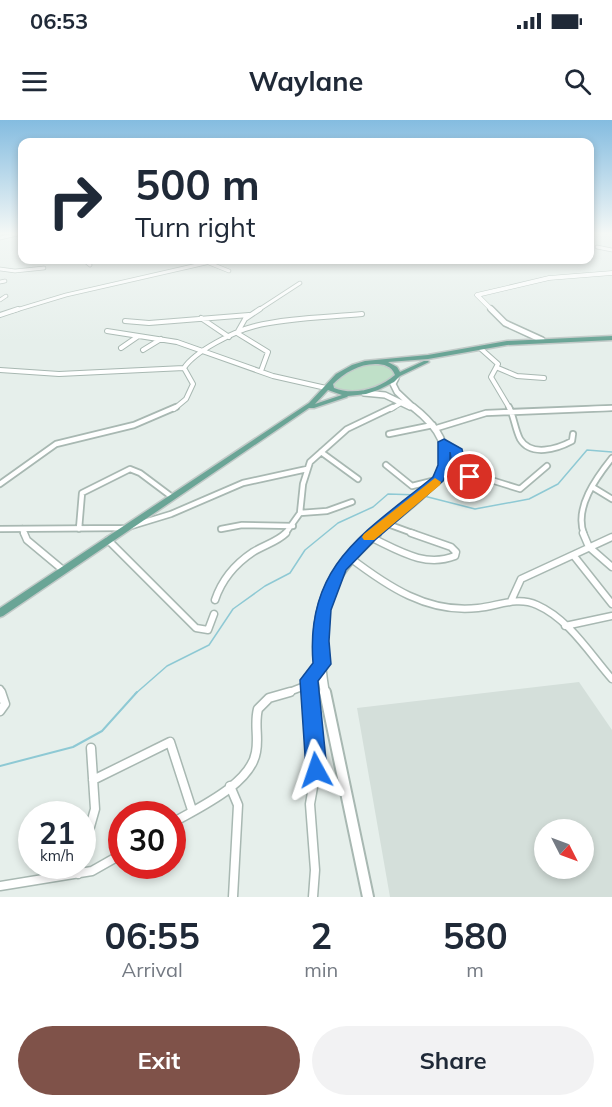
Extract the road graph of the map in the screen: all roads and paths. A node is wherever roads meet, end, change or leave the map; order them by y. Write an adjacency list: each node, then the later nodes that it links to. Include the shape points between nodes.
1 (2, 269): 2 (street)
2 (32, 269)
3 (181, 269): 13 (street, via 66,295)
4 (225, 269): 5 (street)
5 (229, 271)
6 (612, 273): 23 (street, via 549,278 477,295 505,323)
7 (5, 281): 8 (street)
8 (0, 282)
9 (300, 283): 14 (street)
10 (6, 296): 11 (street)
11 (0, 300)
12 (362, 314): 18 (street, via 265,324)
13 (1, 315)
14 (251, 315): 15 (street); 18 (street)
15 (201, 318): 16 (street); 20 (street)
16 (125, 321)
17 (107, 331): 19 (street)
18 (237, 333): 20 (street); 33 (street, via 268,352)
19 (137, 336): 22 (street); 24 (street)
20 (229, 337): 27 (street)
21 (612, 338): 23 (main road)
22 (161, 339): 26 (street); 27 (street)
23 (542, 340): 25 (main road)
24 (121, 348)
25 (480, 348): 28 (main road); 31 (street)
26 (143, 350)
27 (203, 350): 30 (street); 33 (street)
28 (464, 351): 29 (main road); 34 (main road, via 420,363)
29 (371, 362): 34 (main road, via 391,365 396,368); 36 (main road, via 351,368)
30 (184, 368): 32 (street, via 59,374); 54 (street, via 193,384 176,409 57,444)
31 (498, 368): 35 (street, via 517,376); 40 (street, via 491,377)
32 (0, 370)
33 (261, 371): 36 (street)
34 (397, 377): 37 (main road); 41 (street, via 393,384 397,393)
35 (544, 378)
36 (328, 386): 37 (main road, via 335,391); 43 (main road, via 311,404)
37 (355, 393): 38 (street, via 378,393); 43 (main road, via 320,403)
38 (401, 403): 41 (street); 47 (street, via 347,429)
39 (612, 408): 40 (street)
40 (511, 411): 42 (street, via 478,414); 45 (street, via 522,442 532,449 568,444)
41 (423, 414): 42 (street)
42 (435, 426): 44 (street); 46 (street)
43 (275, 428): 56 (main road)
44 (389, 434)
45 (573, 434)
46 (444, 442): 50 (street, via 458,451 462,470 482,483 491,480 517,490); 52 (street, via 444,465)
47 (321, 452): 51 (street); 53 (street)
48 (612, 458): 55 (street)
49 (386, 465): 52 (street, via 412,486)
50 (547, 466)
51 (307, 469): 59 (street); 62 (street, via 243,483 171,514)
52 (439, 478): 60 (street)
53 (358, 479)
54 (0, 484)
55 (594, 488): 57 (street); 70 (street, via 580,512)
56 (172, 497): 62 (main road); 65 (street, via 130,469 82,493)
57 (612, 499)
58 (352, 502): 59 (street, via 327,511)
59 (300, 513): 61 (street)
60 (385, 523): 67 (street); 67 (street, via 451,547 455,556 445,562 429,562)
61 (293, 526): 66 (street, via 242,525); 75 (street, via 233,568)
62 (125, 528): 65 (street); 69 (main road)
63 (0, 529): 64 (street)
64 (22, 529): 65 (street); 74 (street, via 27,540)
65 (79, 529)
66 (221, 529)
67 (369, 537): 72 (street)
68 (611, 538): 70 (street)
69 (108, 540): 74 (main road); 79 (street, via 196,628 208,630)
70 (590, 547): 71 (street); 73 (street)
71 (574, 556): 76 (street, via 521,579); 77 (street)
72 (348, 557): 76 (street, via 396,591 435,607 478,608); 82 (street, via 331,585 323,610)
73 (612, 567)
74 (63, 570): 78 (main road)
75 (215, 600)
76 (511, 601): 81 (street, via 540,606)
77 (612, 604)
78 (0, 613)
79 (214, 614)
80 (612, 616): 81 (street)
81 (565, 626): 83 (street)
82 (322, 664): 84 (street); 97 (street)
83 (612, 679)
84 (309, 680): 89 (street, via 261,705 256,714 255,762); 96 (street, via 316,770 310,804)
85 (0, 689): 86 (street, via 5,704)
86 (0, 711)
87 (91, 748): 88 (street)
88 (93, 780): 90 (street); 91 (street, via 170,742)
89 (230, 786): 91 (street); 95 (street, via 238,805)
90 (94, 801)
91 (192, 810): 92 (street)
92 (186, 814)
93 (35, 879): 94 (street)
94 (0, 886)
95 (233, 897)
96 (313, 897)
97 (368, 897)

